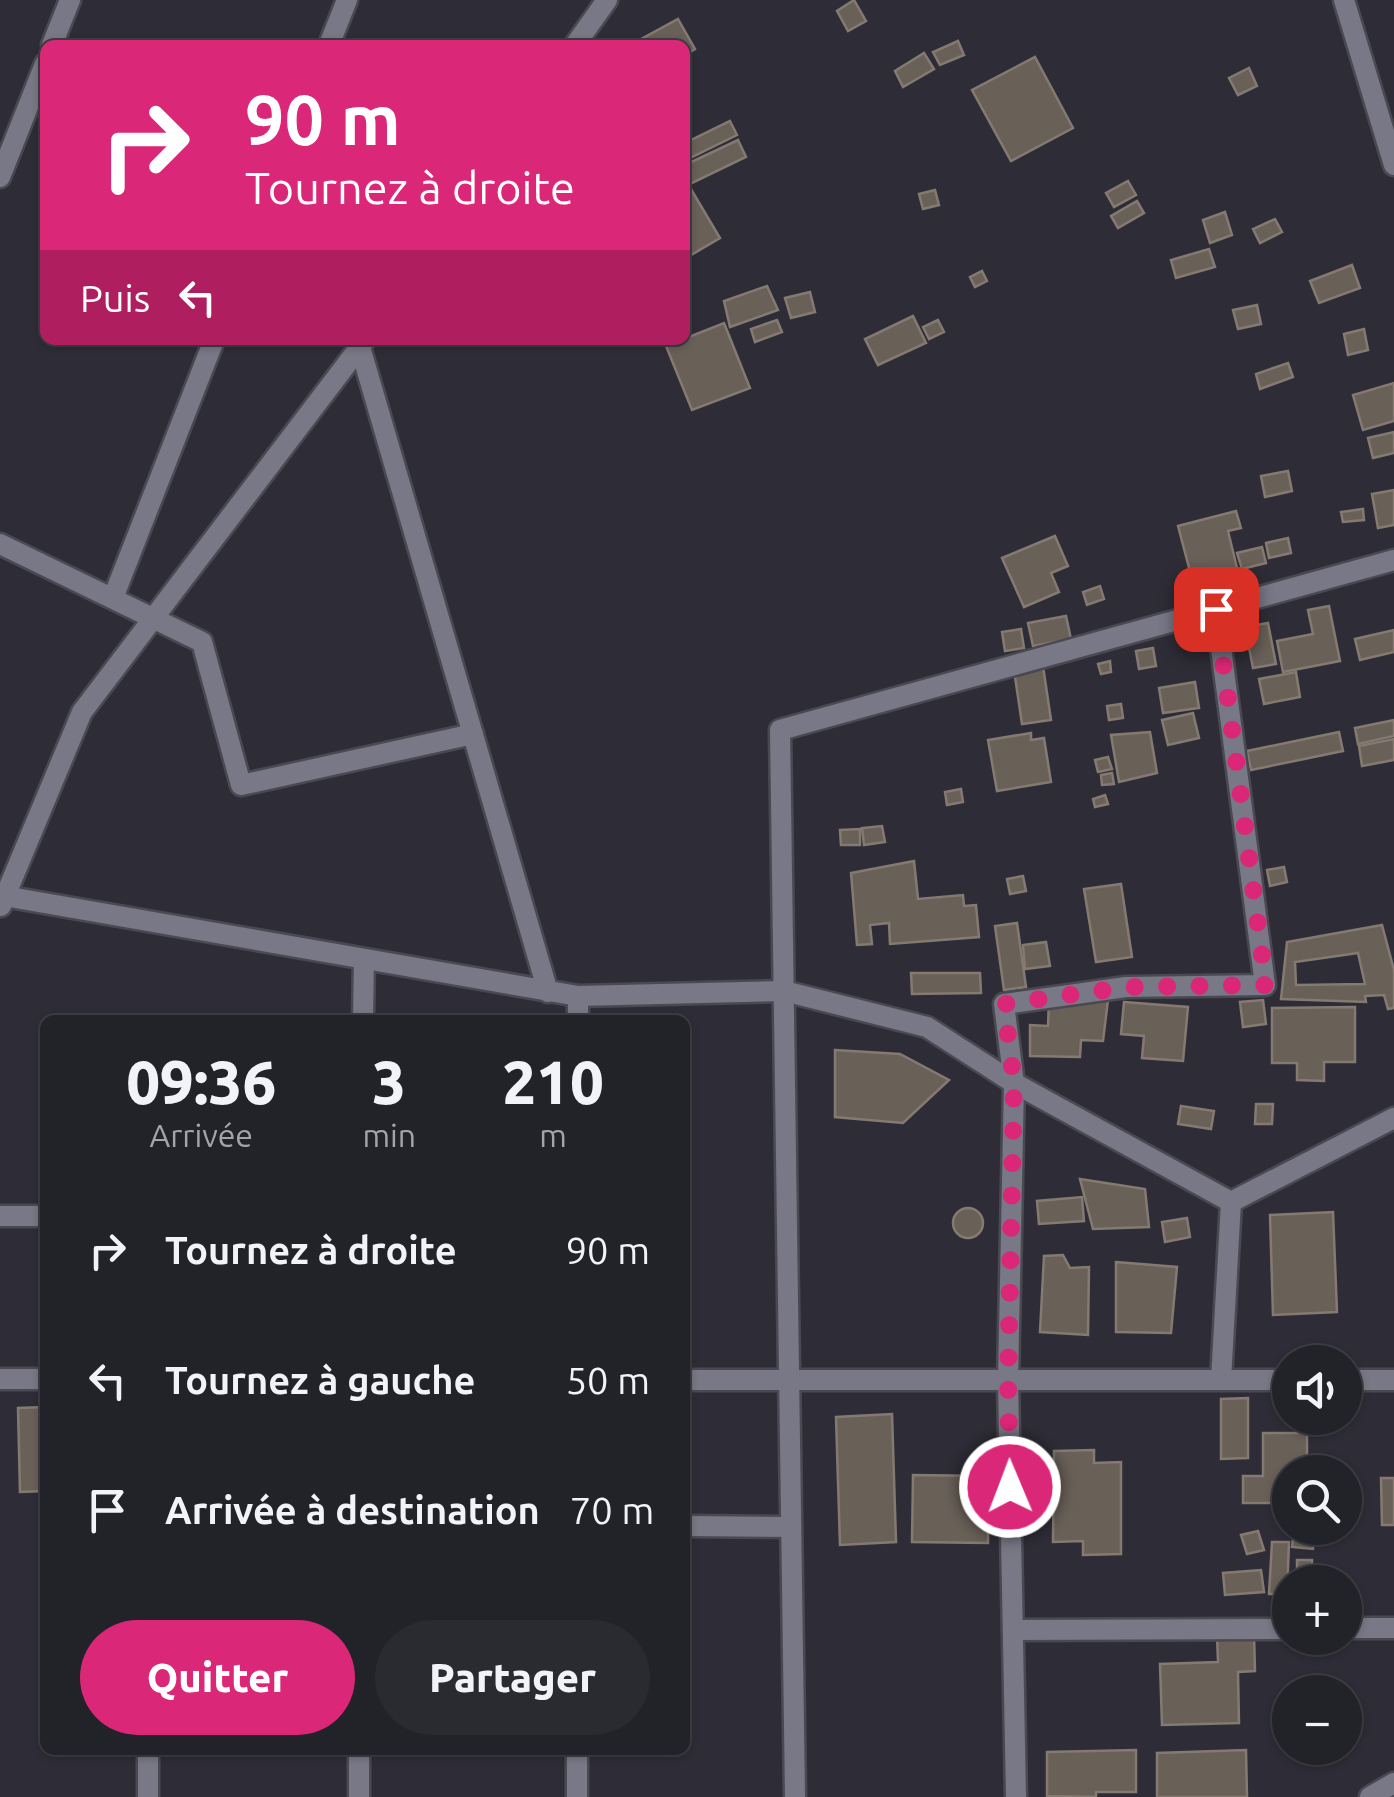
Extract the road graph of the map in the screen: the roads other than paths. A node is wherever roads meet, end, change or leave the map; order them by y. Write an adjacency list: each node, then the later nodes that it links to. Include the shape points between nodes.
1 (70, 0): 5 (street)
2 (347, 0): 6 (street)
3 (606, 0): 7 (street)
4 (1344, 0): 9 (street)
5 (54, 40)
6 (331, 40)
7 (578, 40)
8 (40, 77): 10 (street)
9 (1394, 165)
10 (0, 178)
11 (212, 345): 16 (street)
12 (362, 345): 18 (street)
13 (363, 345): 19 (street)
14 (0, 544): 16 (street)
15 (1394, 560): 17 (street)
16 (113, 598): 18 (street)
17 (1216, 609): 22 (street, via 780,730); 27 (street, via 1266,985 1126,987 1004,1004)
18 (154, 618): 19 (street, via 202,642 241,785); 20 (street, via 82,712)
19 (473, 734): 23 (street)
20 (2, 902): 21 (street)
21 (364, 959): 23 (street); 25 (street)
22 (784, 991): 24 (street); 27 (street, via 926,1027); 35 (street)
23 (548, 992): 24 (street)
24 (578, 996): 26 (street)
25 (363, 1015)
26 (578, 1015)
27 (1014, 1083): 29 (street); 36 (street)
28 (1394, 1118): 29 (street)
29 (1231, 1202): 37 (street)
30 (0, 1216): 31 (street)
31 (40, 1216)
32 (0, 1380): 33 (street)
33 (40, 1380)
34 (690, 1380): 35 (street)
35 (789, 1380): 36 (street); 42 (street)
36 (1008, 1380): 37 (street); 46 (street)
37 (1221, 1380): 38 (street)
38 (1272, 1380)
39 (1362, 1380): 40 (street)
40 (1394, 1380)
41 (690, 1526): 42 (street)
42 (791, 1526): 54 (street)
43 (1272, 1628): 46 (street)
44 (1362, 1628): 45 (street)
45 (1394, 1628)
46 (1013, 1630): 55 (street)
47 (148, 1755): 51 (street)
48 (359, 1755): 52 (street)
49 (577, 1755): 53 (street)
50 (1394, 1783): 56 (street)
51 (148, 1797)
52 (359, 1797)
53 (577, 1797)
54 (794, 1797)
55 (1016, 1797)
56 (1370, 1797)

